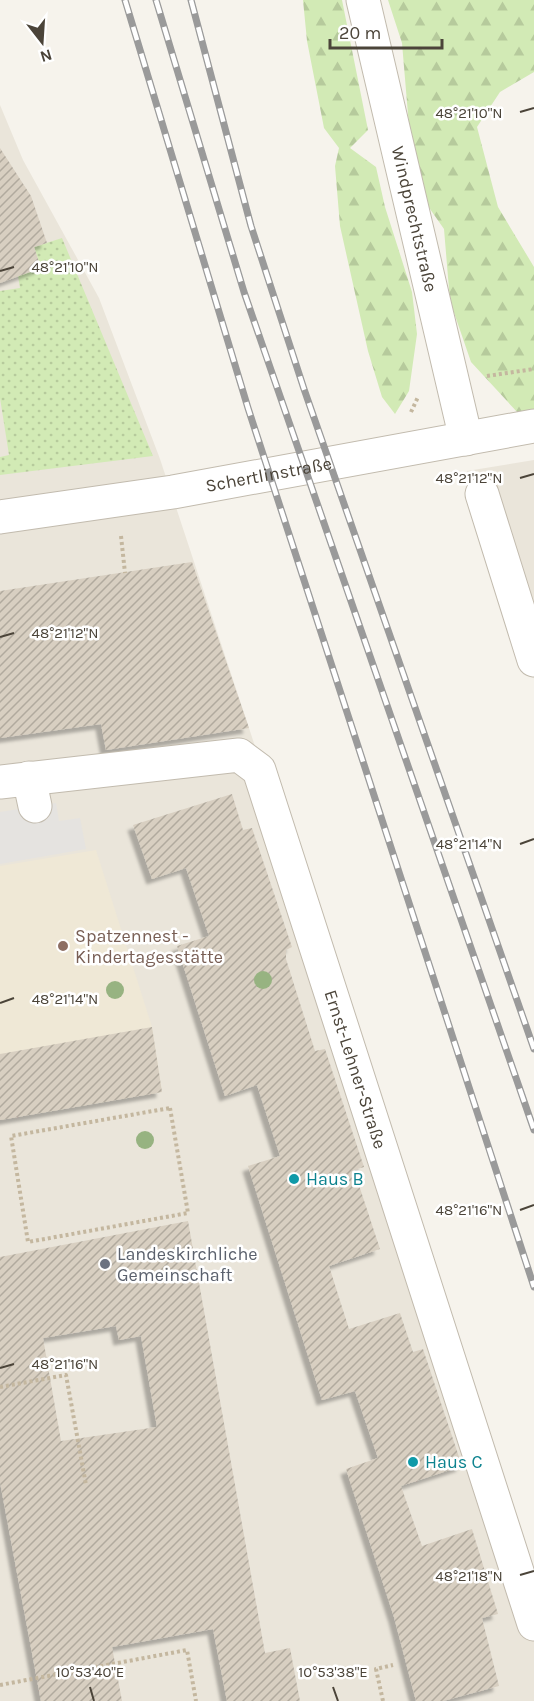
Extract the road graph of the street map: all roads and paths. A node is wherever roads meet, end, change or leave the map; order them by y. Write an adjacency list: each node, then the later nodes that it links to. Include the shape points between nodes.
1 (363, 0): 3 (street, Windprechtstraße)
2 (534, 369): 3 (path)
3 (452, 382): 5 (street, Windprechtstraße)
4 (534, 426): 5 (street, Schertlinstraße)
5 (466, 439): 7 (street, Schertlinstraße, via 173,492)
6 (482, 494): 10 (street)
7 (0, 518)
8 (120, 529): 9 (path)
9 (124, 573)
10 (534, 660)
11 (21, 789): 15 (street, Ernst-Lehner-Straße, via 239,755 259,770)
12 (8, 1136): 12 (path, via 170,1108 188,1213 28,1242)
13 (0, 1387): 14 (path, via 66,1375)
14 (86, 1485)
15 (534, 1624)
16 (393, 1665): 19 (path, via 376,1669)
17 (0, 1685): 18 (path, via 187,1650)
18 (196, 1701)
19 (383, 1701)

